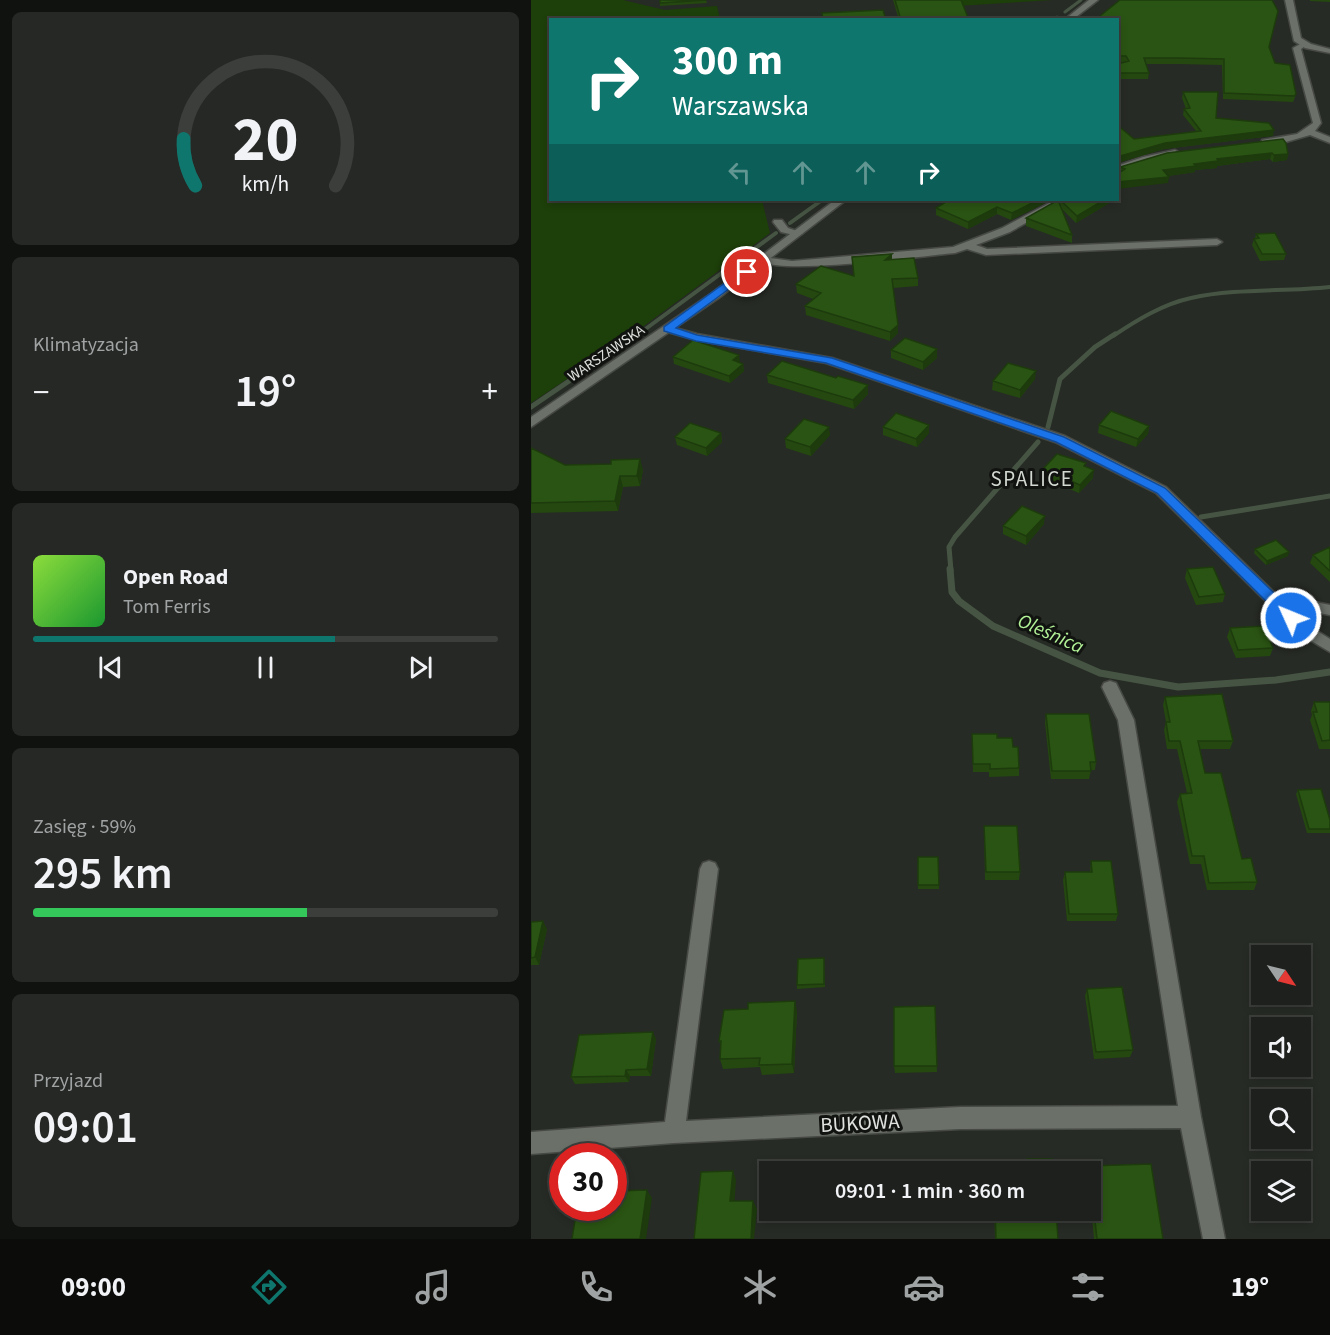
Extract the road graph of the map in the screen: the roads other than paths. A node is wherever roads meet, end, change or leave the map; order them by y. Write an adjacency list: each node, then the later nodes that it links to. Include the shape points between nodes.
1 (1094, 0): 3 (street)
2 (1289, 0): 4 (street, via 1295,36)
3 (1070, 18)
4 (1304, 44): 5 (street); 6 (street, via 1297,48 1317,120)
5 (1330, 51)
6 (1310, 132): 7 (street); 8 (street, via 1291,139)
7 (1330, 140)
8 (1250, 144)
9 (1185, 151): 10 (street)
10 (1119, 167)
11 (840, 201): 14 (street, WARSZAWSKA)
12 (1059, 201): 16 (street)
13 (777, 222): 14 (street)
14 (798, 234): 17 (street, WARSZAWSKA)
15 (1217, 242): 16 (street, via 986,252)
16 (968, 246): 17 (street, via 924,254 792,264)
17 (763, 260): 18 (street, WARSZAWSKA)
18 (668, 329): 19 (street, WARSZAWSKA); 20 (street, via 696,338 828,360 1060,439 1161,490)
19 (531, 423)
20 (1279, 606): 21 (street, via 1291,602); 22 (street, via 1303,629)
21 (1330, 610)
22 (1330, 646)
23 (1110, 687): 25 (street, via 1126,720)
24 (709, 869): 26 (street)
25 (1189, 1117): 26 (street, BUKOWA, via 960,1118); 28 (street)
26 (674, 1132): 27 (street, BUKOWA)
27 (531, 1143)
28 (1214, 1239)

